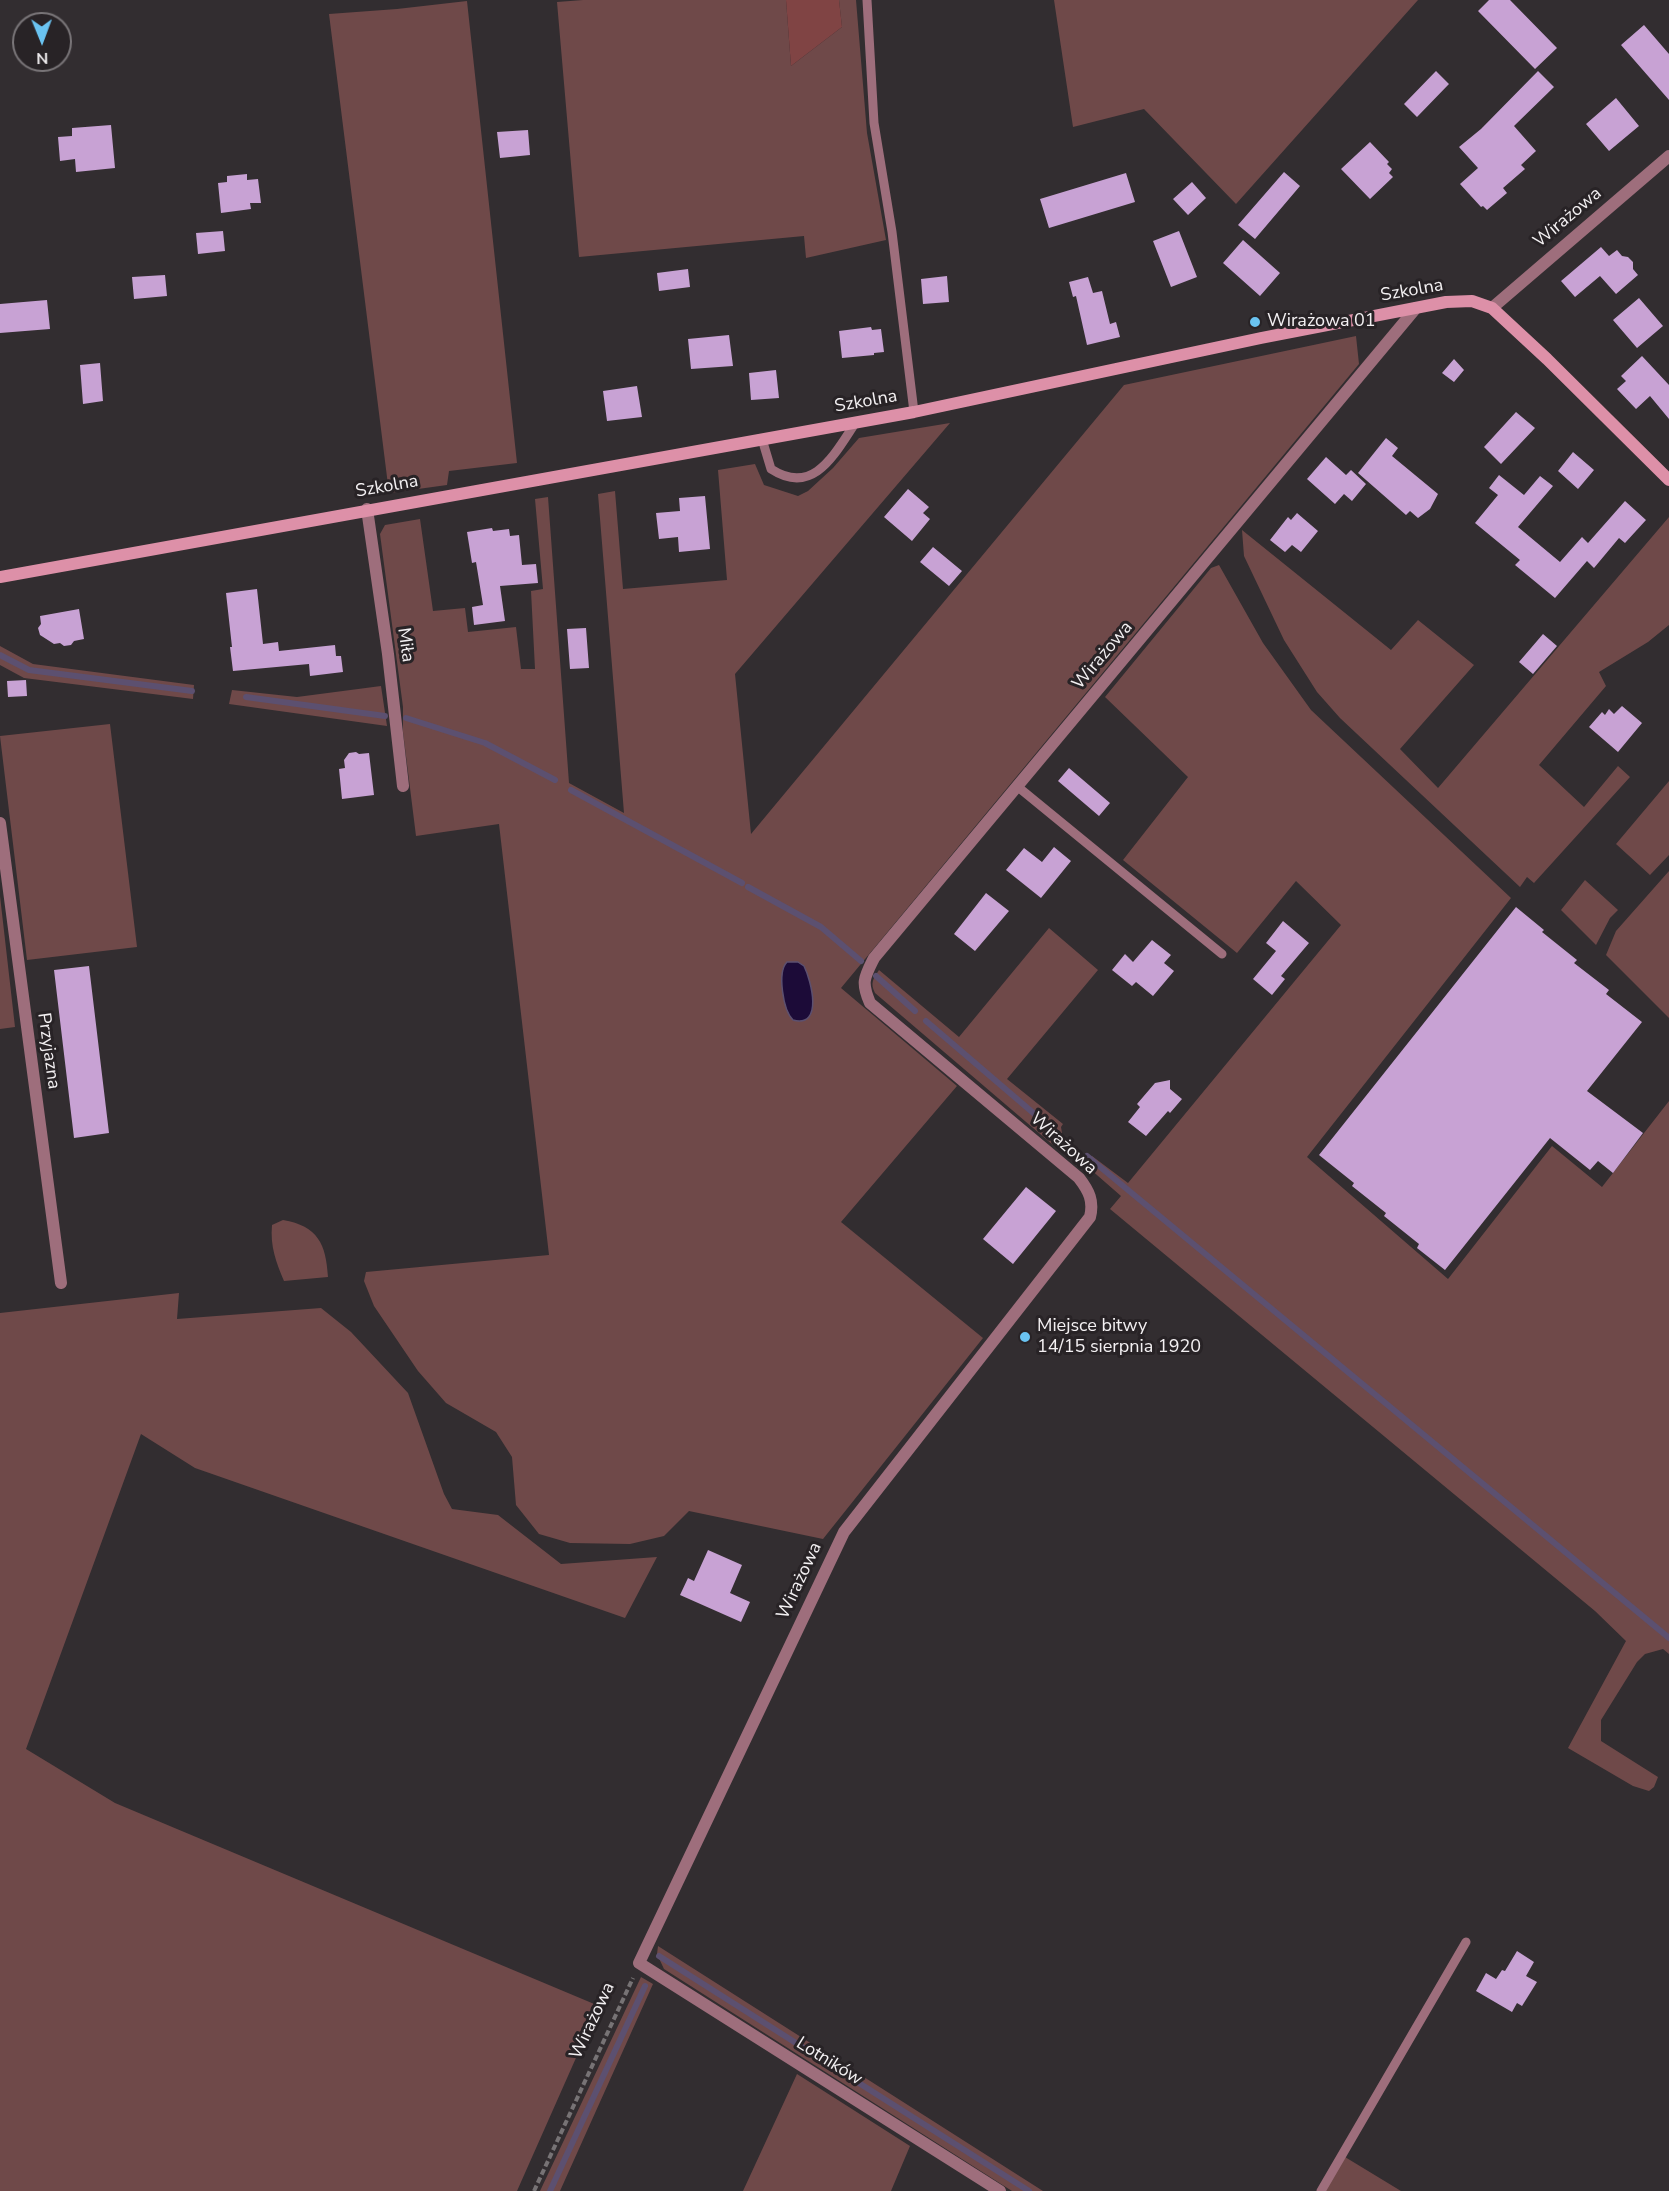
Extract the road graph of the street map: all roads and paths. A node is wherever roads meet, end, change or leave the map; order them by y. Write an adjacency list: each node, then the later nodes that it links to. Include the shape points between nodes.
1 (867, 0): 5 (lane, via 874,123)
2 (1669, 156): 4 (street, Wirażowa)
3 (1416, 308): 4 (street, Szkolna, via 1472,301); 5 (street, Szkolna); 12 (street, Wirażowa)
4 (1492, 308): 8 (street, Szkolna)
5 (914, 412): 6 (street, Szkolna)
6 (856, 422): 7 (street, Szkolna); 7 (lane, via 824,468 797,478 781,476 771,469)
7 (762, 439): 9 (street, Szkolna)
8 (1669, 480)
9 (367, 509): 10 (street, Szkolna); 11 (street, Miła)
10 (0, 576)
11 (403, 786)
12 (1018, 787): 14 (lane); 17 (street, Wirażowa, via 874,958 863,979 864,991 870,1003 1079,1179 1089,1190 1090,1217 844,1532)
13 (0, 823): 15 (street, Przyjazna)
14 (1222, 954)
15 (61, 1283)
16 (1466, 1942): 20 (lane)
17 (639, 1963): 18 (path, Wirażowa); 19 (street, Lotników)
18 (534, 2191)
19 (1000, 2191)
20 (1321, 2191)

